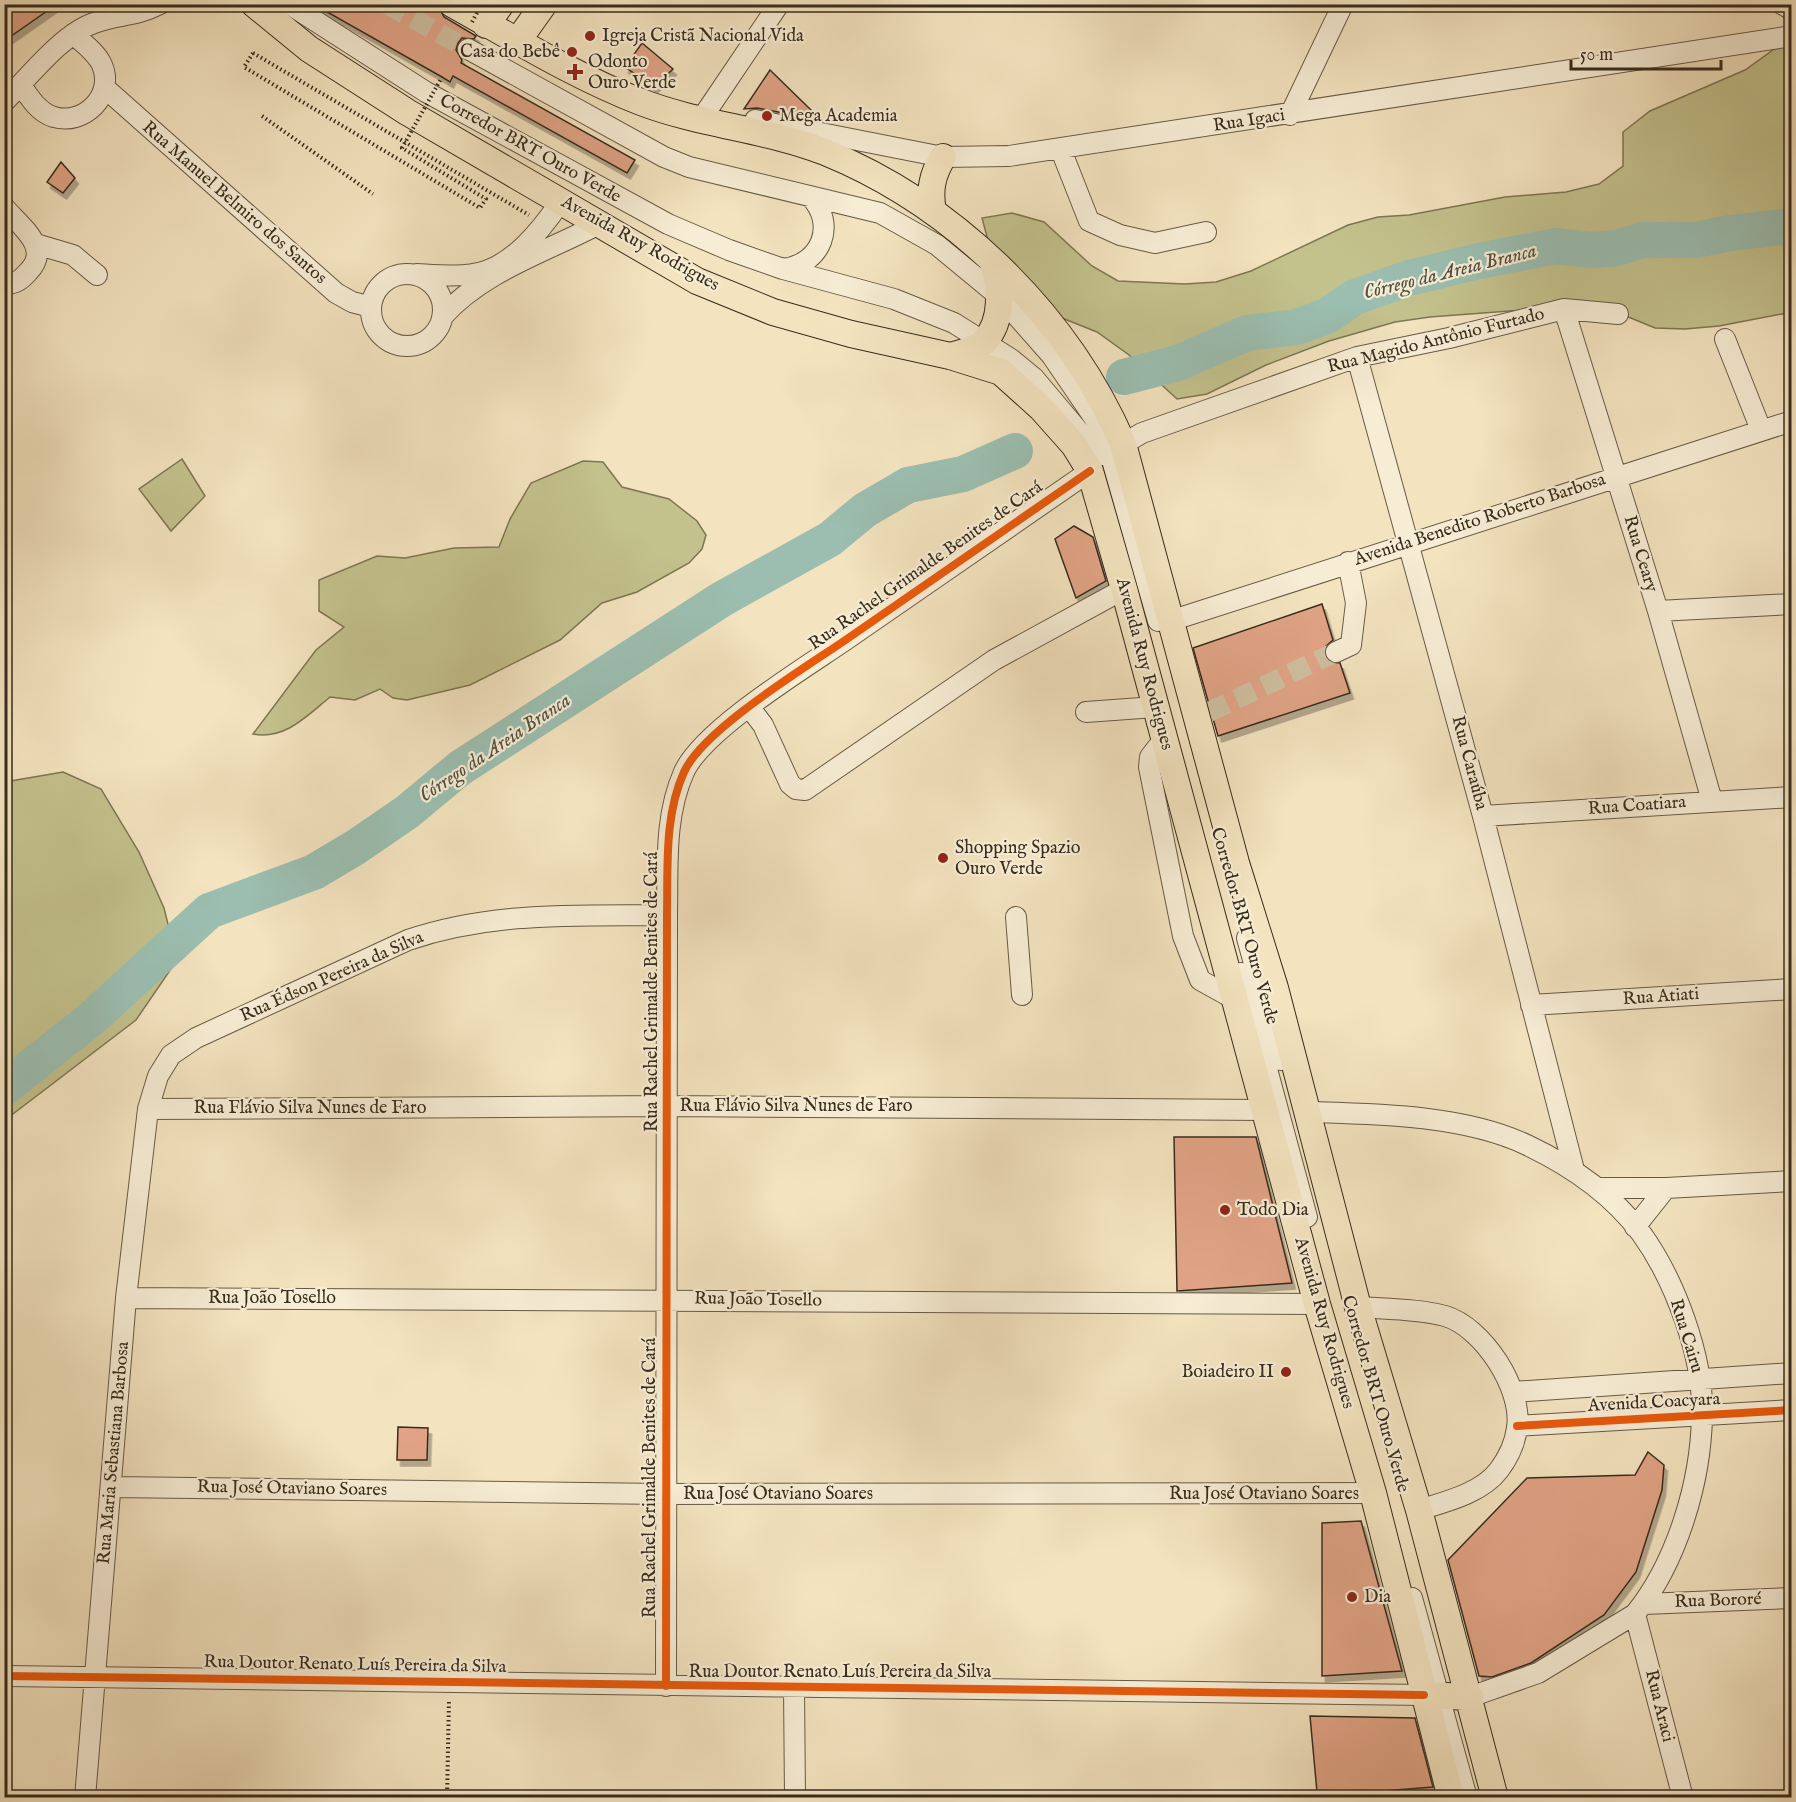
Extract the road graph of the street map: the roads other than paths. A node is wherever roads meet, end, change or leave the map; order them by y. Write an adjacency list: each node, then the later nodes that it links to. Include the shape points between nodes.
1 (160, 4): 11 (street, via 141,14 95,22)
2 (254, 4): 23 (main road, Avenida Ruy Rodrigues, via 309,49)
3 (289, 4): 30 (street, Corredor BRT Ouro Verde, via 426,92 658,218)
4 (452, 4): 10 (main road, Avenida Ruy Rodrigues)
5 (544, 4): 13 (main road)
6 (779, 4): 18 (street)
7 (1343, 4): 19 (street)
8 (1782, 4): 9 (street)
9 (1791, 10)
10 (485, 14): 13 (main road, Avenida Ruy Rodrigues)
11 (73, 34): 15 (street); 16 (street, via 102,65)
12 (1791, 36): 19 (street, Rua Igaci)
13 (517, 42): 18 (main road, Avenida Ruy Rodrigues, via 638,101)
14 (468, 49): 22 (street, Corredor BRT Ouro Verde, via 664,157 689,167)
15 (21, 85): 16 (street, via 35,104 53,117 75,119 94,108); 17 (street)
16 (105, 88): 35 (street, Rua Manuel Belmiro dos Santos, via 336,292)
17 (4, 102)
18 (705, 115): 21 (street, Rua Igaci); 25 (main road, Avenida Ruy Rodrigues, via 826,153)
19 (1290, 115): 20 (street, Rua Igaci)
20 (1061, 150): 21 (street, Rua Igaci); 27 (street, via 1089,221 1120,235 1155,243)
21 (943, 157): 25 (main road, via 933,177)
22 (810, 196): 30 (street, via 824,219 821,245 801,265); 34 (street, Corredor BRT Ouro Verde, via 880,213 937,245)
23 (561, 201): 26 (main road, Avenida Ruy Rodrigues); 31 (street, via 545,224 510,257 475,274)
24 (4, 207): 28 (street)
25 (933, 211): 29 (main road, Avenida Ruy Rodrigues)
26 (599, 224): 38 (street, via 505,270 460,297); 41 (main road, Avenida Ruy Rodrigues, via 697,281 773,312)
27 (1206, 232)
28 (36, 244): 32 (street, via 73,255); 33 (street, via 39,254 35,265 17,283)
29 (992, 261): 34 (main road); 45 (main road, Avenida Ruy Rodrigues, via 1050,322 1095,386)
30 (783, 269): 40 (street, Corredor BRT Ouro Verde, via 894,299 954,323)
31 (414, 274): 35 (street, via 402,274 381,285); 38 (street, via 434,285 443,306)
32 (98, 275)
33 (4, 285)
34 (1000, 297): 40 (main road); 45 (street, Corredor BRT Ouro Verde, via 1052,356 1095,419)
35 (371, 307): 38 (street, via 377,330 396,344 408,346 425,341 438,328)
36 (1564, 309): 37 (street, Rua Magido Antônio Furtado); 42 (street, Rua Magido Antônio Furtado); 46 (street, Rua Ceary)
37 (1618, 314)
38 (442, 317)
39 (1725, 339): 44 (street)
40 (984, 342): 41 (main road); 45 (street, Corredor BRT Ouro Verde, via 1034,378)
41 (950, 356): 45 (main road, Avenida Ruy Rodrigues, via 1002,372 1074,445)
42 (1356, 357): 45 (street, Rua Magido Antônio Furtado, via 1142,433); 47 (street, Rua Caraúba)
43 (1791, 421): 44 (street, Avenida Benedito Roberto Barbosa)
44 (1761, 430): 46 (street, Avenida Benedito Roberto Barbosa)
45 (1106, 460): 49 (main road, Avenida Ruy Rodrigues); 52 (main road, Avenida Ruy Rodrigues); 54 (street, Rua Rachel Grimalde Benites de Cará); 69 (street, Corredor BRT Ouro Verde)
46 (1616, 476): 47 (street, Avenida Benedito Roberto Barbosa); 51 (street, Rua Ceary)
47 (1408, 543): 48 (street, Avenida Benedito Roberto Barbosa); 60 (street, Rua Caraúba)
48 (1348, 562): 52 (street, Avenida Benedito Roberto Barbosa); 53 (street, via 1356,603 1351,645)
49 (1124, 589): 54 (street, via 994,660 805,790 790,784 763,725); 55 (main road, Avenida Ruy Rodrigues)
50 (1791, 604): 51 (street)
51 (1658, 610): 59 (street, Rua Ceary)
52 (1170, 621): 69 (main road, Avenida Ruy Rodrigues, via 1203,715)
53 (1336, 652)
54 (750, 708): 61 (street, Rua Rachel Grimalde Benites de Cará, via 708,739 685,770 673,802)
55 (1155, 708): 56 (street); 57 (main road, Avenida Ruy Rodrigues)
56 (1086, 712)
57 (1164, 739): 65 (main road, Avenida Ruy Rodrigues); 65 (street, via 1150,757 1149,767 1182,936 1200,980)
58 (1791, 797): 59 (street, Rua Coatiara)
59 (1712, 801): 60 (street, Rua Coatiara)
60 (1483, 816): 66 (street, Rua Caraúba)
61 (667, 915): 67 (street, Rua Rachel Grimalde Benites de Cará); 68 (street, Rua Édson Pereira da Silva, via 483,920 408,940 196,1038 171,1055 158,1076)
62 (1016, 917): 64 (street)
63 (1791, 989): 66 (street, Rua Atiati)
64 (1022, 995)
65 (1236, 1000): 69 (main road, Avenida Ruy Rodrigues)
66 (1531, 1005): 70 (street, Rua Caraúba)
67 (667, 1106): 68 (street, Rua Flávio Silva Nunes de Faro); 69 (street, Rua Flávio Silva Nunes de Faro); 76 (street, Rua Rachel Grimalde Benites de Cará)
68 (148, 1108): 75 (street, Rua Maria Sebastiana Barbosa)
69 (1287, 1111): 70 (street, Rua Cairu, via 1381,1114 1473,1127 1526,1144); 77 (main road, Avenida Ruy Rodrigues); 78 (main road, Avenida Ruy Rodrigues); 95 (street, Corredor BRT Ouro Verde, via 1423,1563)
70 (1574, 1170): 72 (street, Rua Cairu)
71 (1791, 1181): 73 (street)
72 (1599, 1188): 73 (street); 74 (street, Rua Cairu)
73 (1666, 1188): 74 (street)
74 (1635, 1227): 80 (street, Rua Cairu, via 1663,1269 1681,1311)
75 (126, 1298): 76 (street, Rua João Tosello); 85 (street, Rua Maria Sebastiana Barbosa)
76 (664, 1299): 77 (street, Rua João Tosello); 87 (street, Rua Rachel Grimalde Benites de Cará)
77 (1317, 1304): 86 (main road, Avenida Ruy Rodrigues)
78 (1358, 1307): 81 (street, via 1445,1316 1471,1329 1493,1354); 88 (main road, Avenida Ruy Rodrigues)
79 (1791, 1373): 80 (street, Avenida Coacyara)
80 (1700, 1380): 81 (street, Avenida Coacyara); 83 (street, Rua Cairu)
81 (1513, 1392): 84 (street)
82 (1791, 1410): 83 (street, Avenida Coacyara)
83 (1702, 1416): 84 (street, Avenida Coacyara); 90 (street, Rua Cairu, via 1690,1499 1665,1566)
84 (1517, 1426): 88 (street, via 1511,1450 1498,1472 1477,1488)
85 (111, 1487): 87 (street, Rua José Otaviano Soares); 92 (street, Rua Maria Sebastiana Barbosa)
86 (1373, 1493): 87 (street, Rua José Otaviano Soares); 95 (main road, Avenida Ruy Rodrigues)
87 (664, 1494): 93 (street, Rua Rachel Grimalde Benites de Cará)
88 (1419, 1510): 95 (main road, Avenida Ruy Rodrigues)
89 (1791, 1598): 90 (street, Rua Bororé)
90 (1640, 1609): 95 (street, Rua Cairu, via 1538,1673); 102 (street, Rua Araci)
91 (4, 1676): 92 (street, Rua Doutor Renato Luís Pereira da Silva)
92 (96, 1676): 93 (street, Rua Doutor Renato Luís Pereira da Silva); 96 (street, Rua Maria Sebastiana Barbosa)
93 (666, 1686): 94 (street, Rua Doutor Renato Luís Pereira da Silva)
94 (794, 1686): 95 (street, Rua Doutor Renato Luís Pereira da Silva); 97 (street)
95 (1448, 1696): 98 (main road, Avenida Ruy Rodrigues); 99 (street, Corredor BRT Ouro Verde); 100 (street, Corredor BRT Ouro Verde); 101 (main road, Avenida Ruy Rodrigues)
96 (85, 1797)
97 (795, 1797)
98 (1451, 1797)
99 (1467, 1797)
100 (1482, 1797)
101 (1495, 1797)
102 (1683, 1797)

